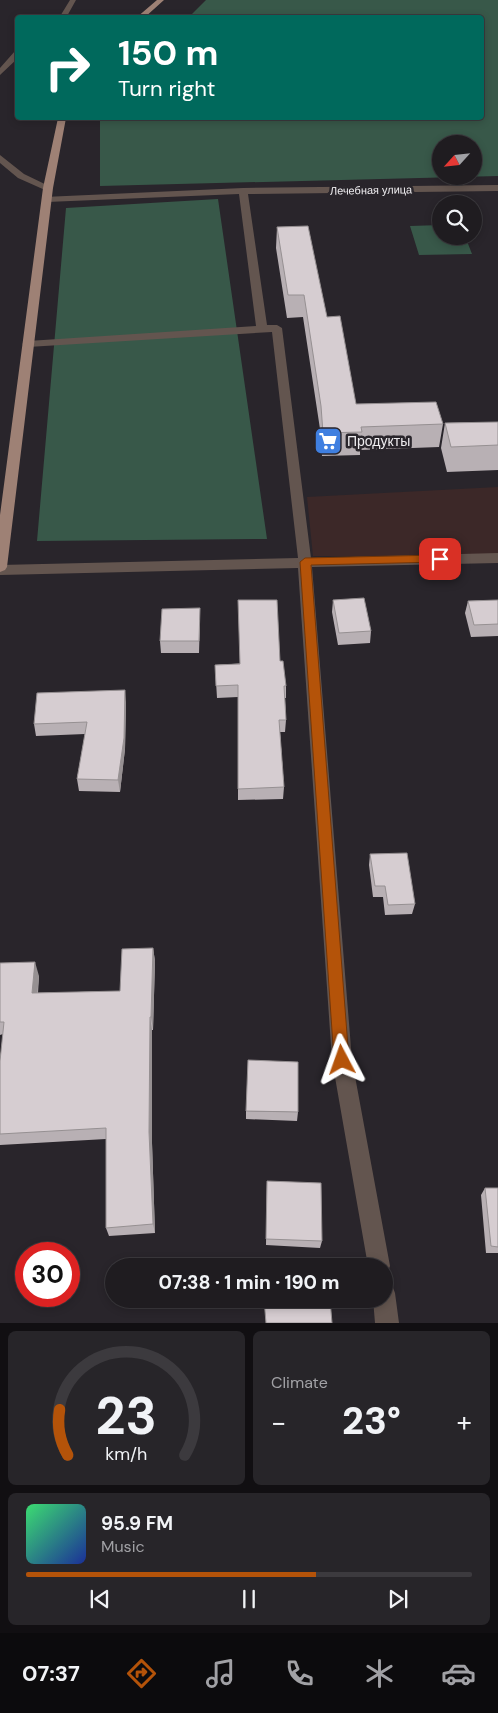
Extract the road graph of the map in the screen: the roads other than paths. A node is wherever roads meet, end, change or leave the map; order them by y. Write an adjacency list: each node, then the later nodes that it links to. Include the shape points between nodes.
1 (73, 0): 3 (street)
2 (161, 0): 4 (main road)
3 (64, 15)
4 (143, 15)
5 (15, 55): 6 (street)
6 (0, 72)
7 (62, 120): 11 (main road)
8 (0, 158): 11 (street)
9 (498, 188): 10 (street, Лечебная улица)
10 (243, 191): 11 (street, Лечебная улица); 12 (street)
11 (48, 193): 13 (main road)
12 (262, 329): 13 (street); 15 (street, via 277,328)
13 (28, 344): 16 (main road)
14 (498, 558): 15 (street)
15 (305, 562): 16 (street); 17 (street, via 342,1060)
16 (0, 568)
17 (378, 1258)
18 (386, 1308): 19 (street)
19 (387, 1323)

